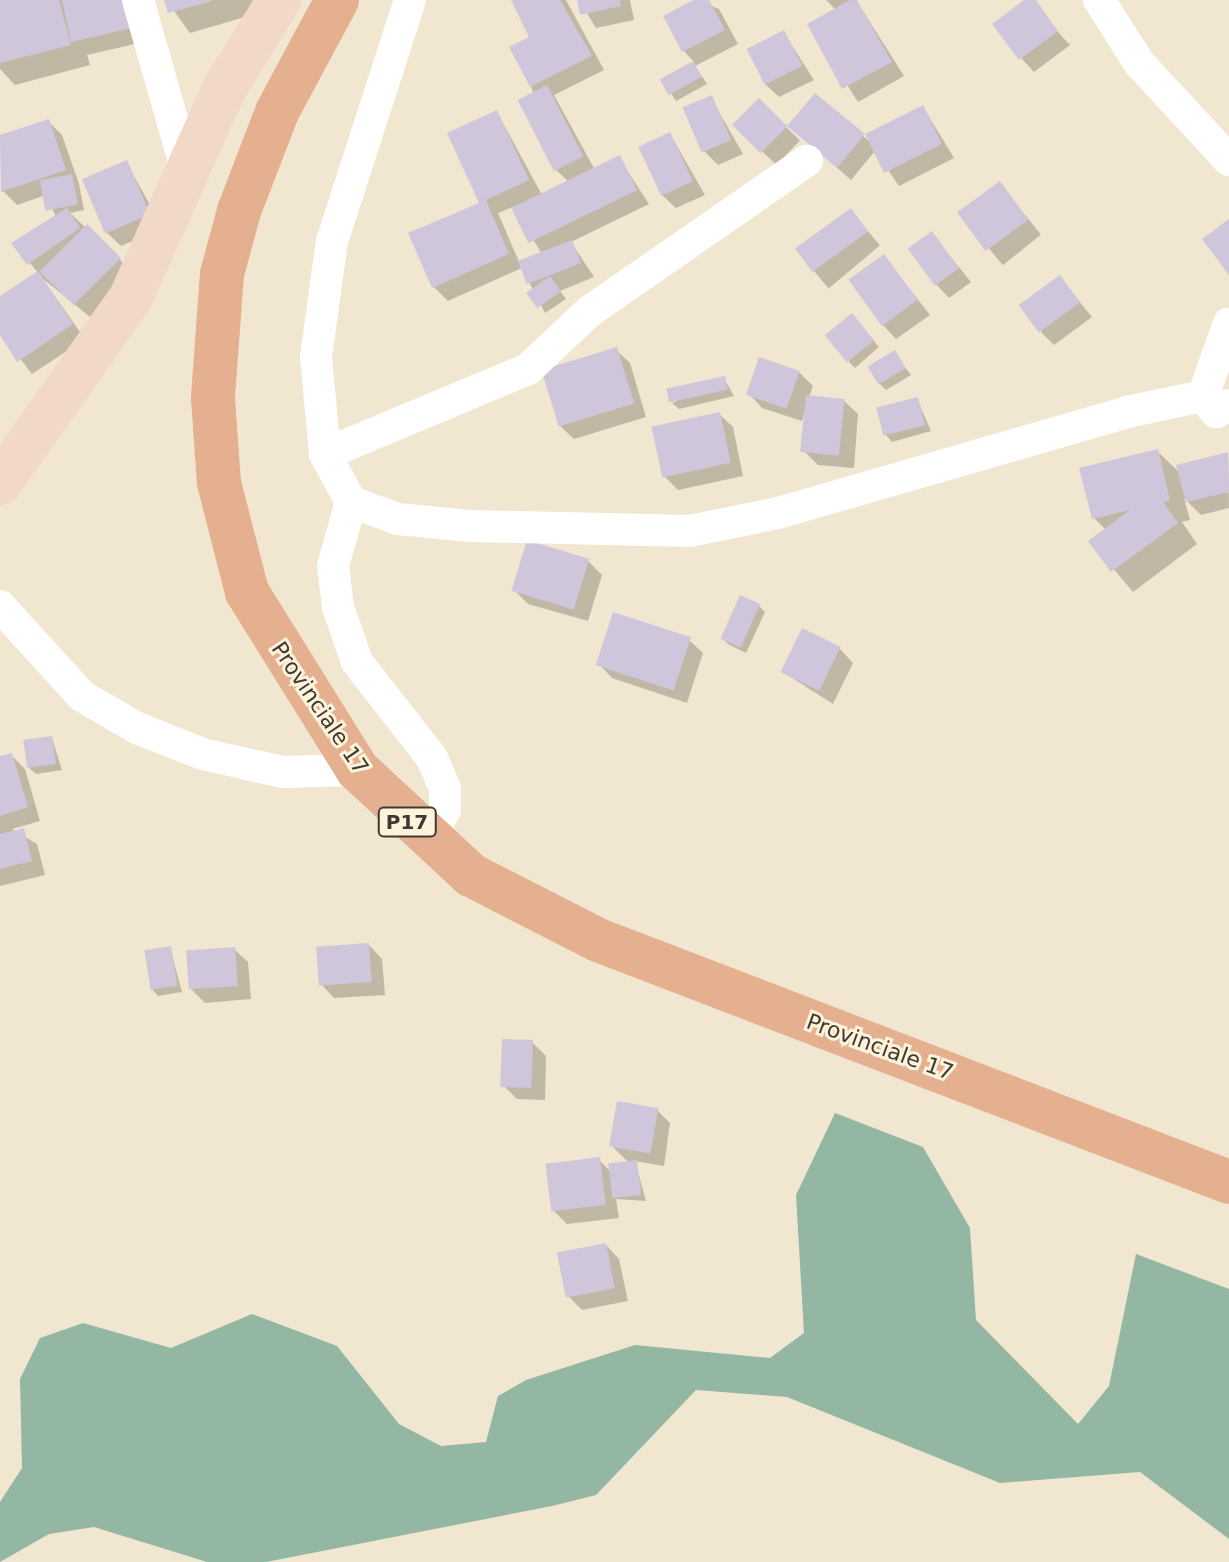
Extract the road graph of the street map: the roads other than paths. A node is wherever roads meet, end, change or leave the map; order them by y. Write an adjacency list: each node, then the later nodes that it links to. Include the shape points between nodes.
1 (138, 0): 8 (street)
2 (279, 0): 8 (street, via 224,89)
3 (337, 0): 15 (main road, Provinciale 17 / P17, via 277,112 239,211 222,274 213,398 219,483 247,592)
4 (410, 0): 11 (street, via 332,241 316,357)
5 (1099, 0): 6 (street, via 1140,64)
6 (1229, 160)
7 (807, 161): 11 (street, via 590,311 528,369)
8 (187, 172): 12 (street, via 131,297)
9 (1229, 323): 10 (street)
10 (1219, 409): 13 (street, via 690,531 471,526 398,519)
11 (325, 454): 13 (street)
12 (0, 483)
13 (351, 502): 16 (street, via 333,566 338,607 357,662 432,758 445,788 445,810)
14 (0, 606): 15 (street, via 82,696 137,728 203,754 282,772)
15 (358, 770): 16 (main road, Provinciale 17 / P17)
16 (428, 838): 17 (main road, Provinciale 17 / P17, via 471,875 598,940)
17 (1229, 1182)

